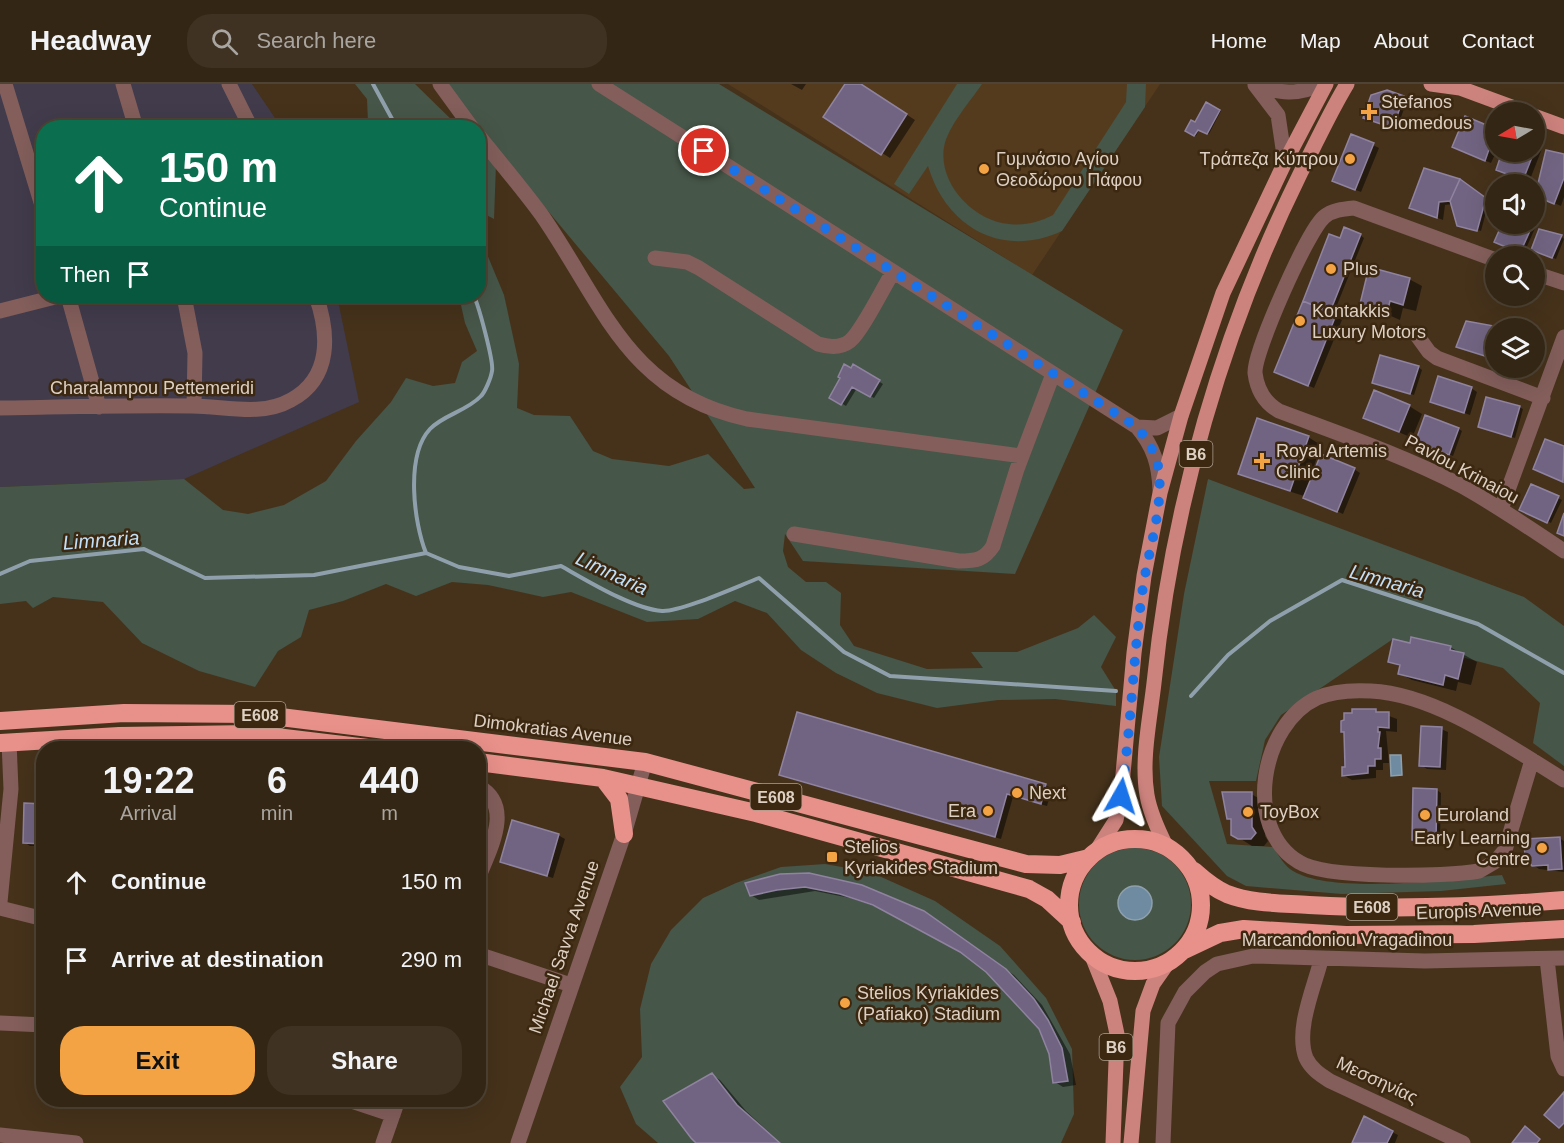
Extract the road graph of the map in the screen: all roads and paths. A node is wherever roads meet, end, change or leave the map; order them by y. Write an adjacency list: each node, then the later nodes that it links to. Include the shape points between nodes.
1 (5, 84): 20 (street)
2 (123, 84): 13 (street)
3 (229, 84): 14 (street)
4 (440, 84): 15 (street)
5 (599, 84): 23 (street)
6 (1321, 84): 10 (street, via 1293,93)
7 (1326, 84): 19 (main road, B6)
8 (1347, 84): 60 (main road, B6, via 1287,201 1247,293 1217,381 1183,506 1158,642 1146,780 1149,804)
9 (1431, 84): 11 (main road)
10 (1254, 85): 19 (street, via 1278,115)
11 (1457, 86): 12 (main road)
12 (1499, 102)
13 (134, 120)
14 (247, 120)
15 (466, 120)
16 (1545, 120): 17 (main road)
17 (1564, 127)
18 (486, 145): 40 (street, via 541,215 625,347 669,387 711,408 747,419)
19 (1285, 162): 38 (main road, B6, via 1223,293)
20 (36, 186)
21 (1485, 256): 42 (street, Pavlou Krinaiou, via 1354,208 1331,212 1311,234 1255,371 1265,400 1279,411 1402,458)
22 (655, 258): 23 (street, via 687,262 828,347 852,340)
23 (893, 272): 33 (street)
24 (1545, 277): 25 (street)
25 (1564, 283)
26 (36, 302): 30 (street)
27 (70, 303): 36 (street)
28 (185, 303): 35 (street, via 195,353)
29 (317, 303): 35 (street, Charalampou Pettemeridi, via 326,345 320,370 307,388 272,407 251,410)
30 (0, 311)
31 (1416, 334): 34 (street, via 1437,358)
32 (1564, 337): 34 (street)
33 (1053, 374): 39 (street); 40 (street)
34 (1543, 398): 42 (street)
35 (194, 406): 36 (street, Charalampou Pettemeridi)
36 (99, 407): 37 (street, Charalampou Pettemeridi)
37 (0, 408)
38 (1181, 416): 39 (street, via 1157,428); 41 (main road, B6)
39 (1137, 427): 41 (street, via 1157,460)
40 (1022, 456): 43 (street, via 993,546 982,558 959,561)
41 (1160, 493): 61 (main road, B6, via 1134,653 1121,796 1116,820)
42 (1502, 509): 44 (street, Pavlou Krinaiou)
43 (794, 534)
44 (1564, 551)
45 (0, 721): 48 (highway, Dimokratias Avenue / E608, via 124,713 256,714)
46 (136, 741): 47 (highway, E608, via 251,734)
47 (310, 741)
48 (475, 741)
49 (486, 742): 53 (highway, Dimokratias Avenue / E608)
50 (5, 743): 51 (highway, E608); 65 (street, via 11,789)
51 (36, 743)
52 (1532, 760): 52 (street, via 1440,709 1407,697 1372,691 1341,692 1318,698 1283,725 1272,744 1267,765 1267,814 1275,838 1285,852 1314,870 1346,874 1479,871 1505,850); 56 (street)
53 (645, 762): 57 (street, Michael Savva Avenue); 61 (highway, Dimokratias Avenue / E608, via 1026,864 1060,865)
54 (486, 763): 55 (highway, E608)
55 (603, 778): 57 (highway, E608); 59 (highway, via 619,799)
56 (1564, 780)
57 (638, 786): 59 (street, Michael Savva Avenue); 68 (highway, E608, via 756,813 1029,890 1047,899)
58 (486, 791): 62 (street, via 495,803 498,825)
59 (624, 834): 77 (street, Michael Savva Avenue)
60 (1166, 846): 61 (highway, E608, via 1133,839 1113,843); 63 (highway, E608)
61 (1092, 856): 68 (highway, E608, via 1071,889)
62 (486, 857)
63 (1190, 868): 64 (highway, Europis Avenue / E608, via 1227,894 1267,902 1431,908); 70 (highway, E608, via 1202,906 1197,930)
64 (1564, 900)
65 (0, 902)
66 (0, 908): 67 (street)
67 (36, 917)
68 (1072, 922): 71 (highway, E608, via 1077,937)
69 (1564, 929): 70 (highway, Europis Avenue / E608, via 1346,935 1244,929 1220,933)
70 (1185, 950): 76 (highway, E608)
71 (1092, 956): 76 (highway, E608, via 1128,971); 89 (main road, B6, via 1116,1023)
72 (486, 957): 77 (street)
73 (1564, 958): 74 (street, Marcandoniou Vragadinou)
74 (1547, 959): 75 (street, Marcandoniou Vragadinou); 80 (street, via 1558,1056)
75 (1321, 960): 85 (street, Marcandoniou Vragadinou, via 1228,960 1194,981 1168,1023); 91 (street, Μεσσηνίας, via 1305,1025 1304,1049 1312,1067 1330,1081)
76 (1167, 964): 90 (main road, B6, via 1153,984 1143,1011)
77 (571, 986): 88 (street, Michael Savva Avenue)
78 (0, 1023): 79 (street)
79 (36, 1025)
80 (1564, 1069)
81 (370, 1107): 83 (street)
82 (396, 1107): 83 (street)
83 (393, 1114): 87 (street)
84 (0, 1135): 86 (street)
85 (1162, 1141)
86 (76, 1143)
87 (383, 1143)
88 (518, 1143)
89 (1113, 1143)
90 (1131, 1143)
91 (1463, 1143)

